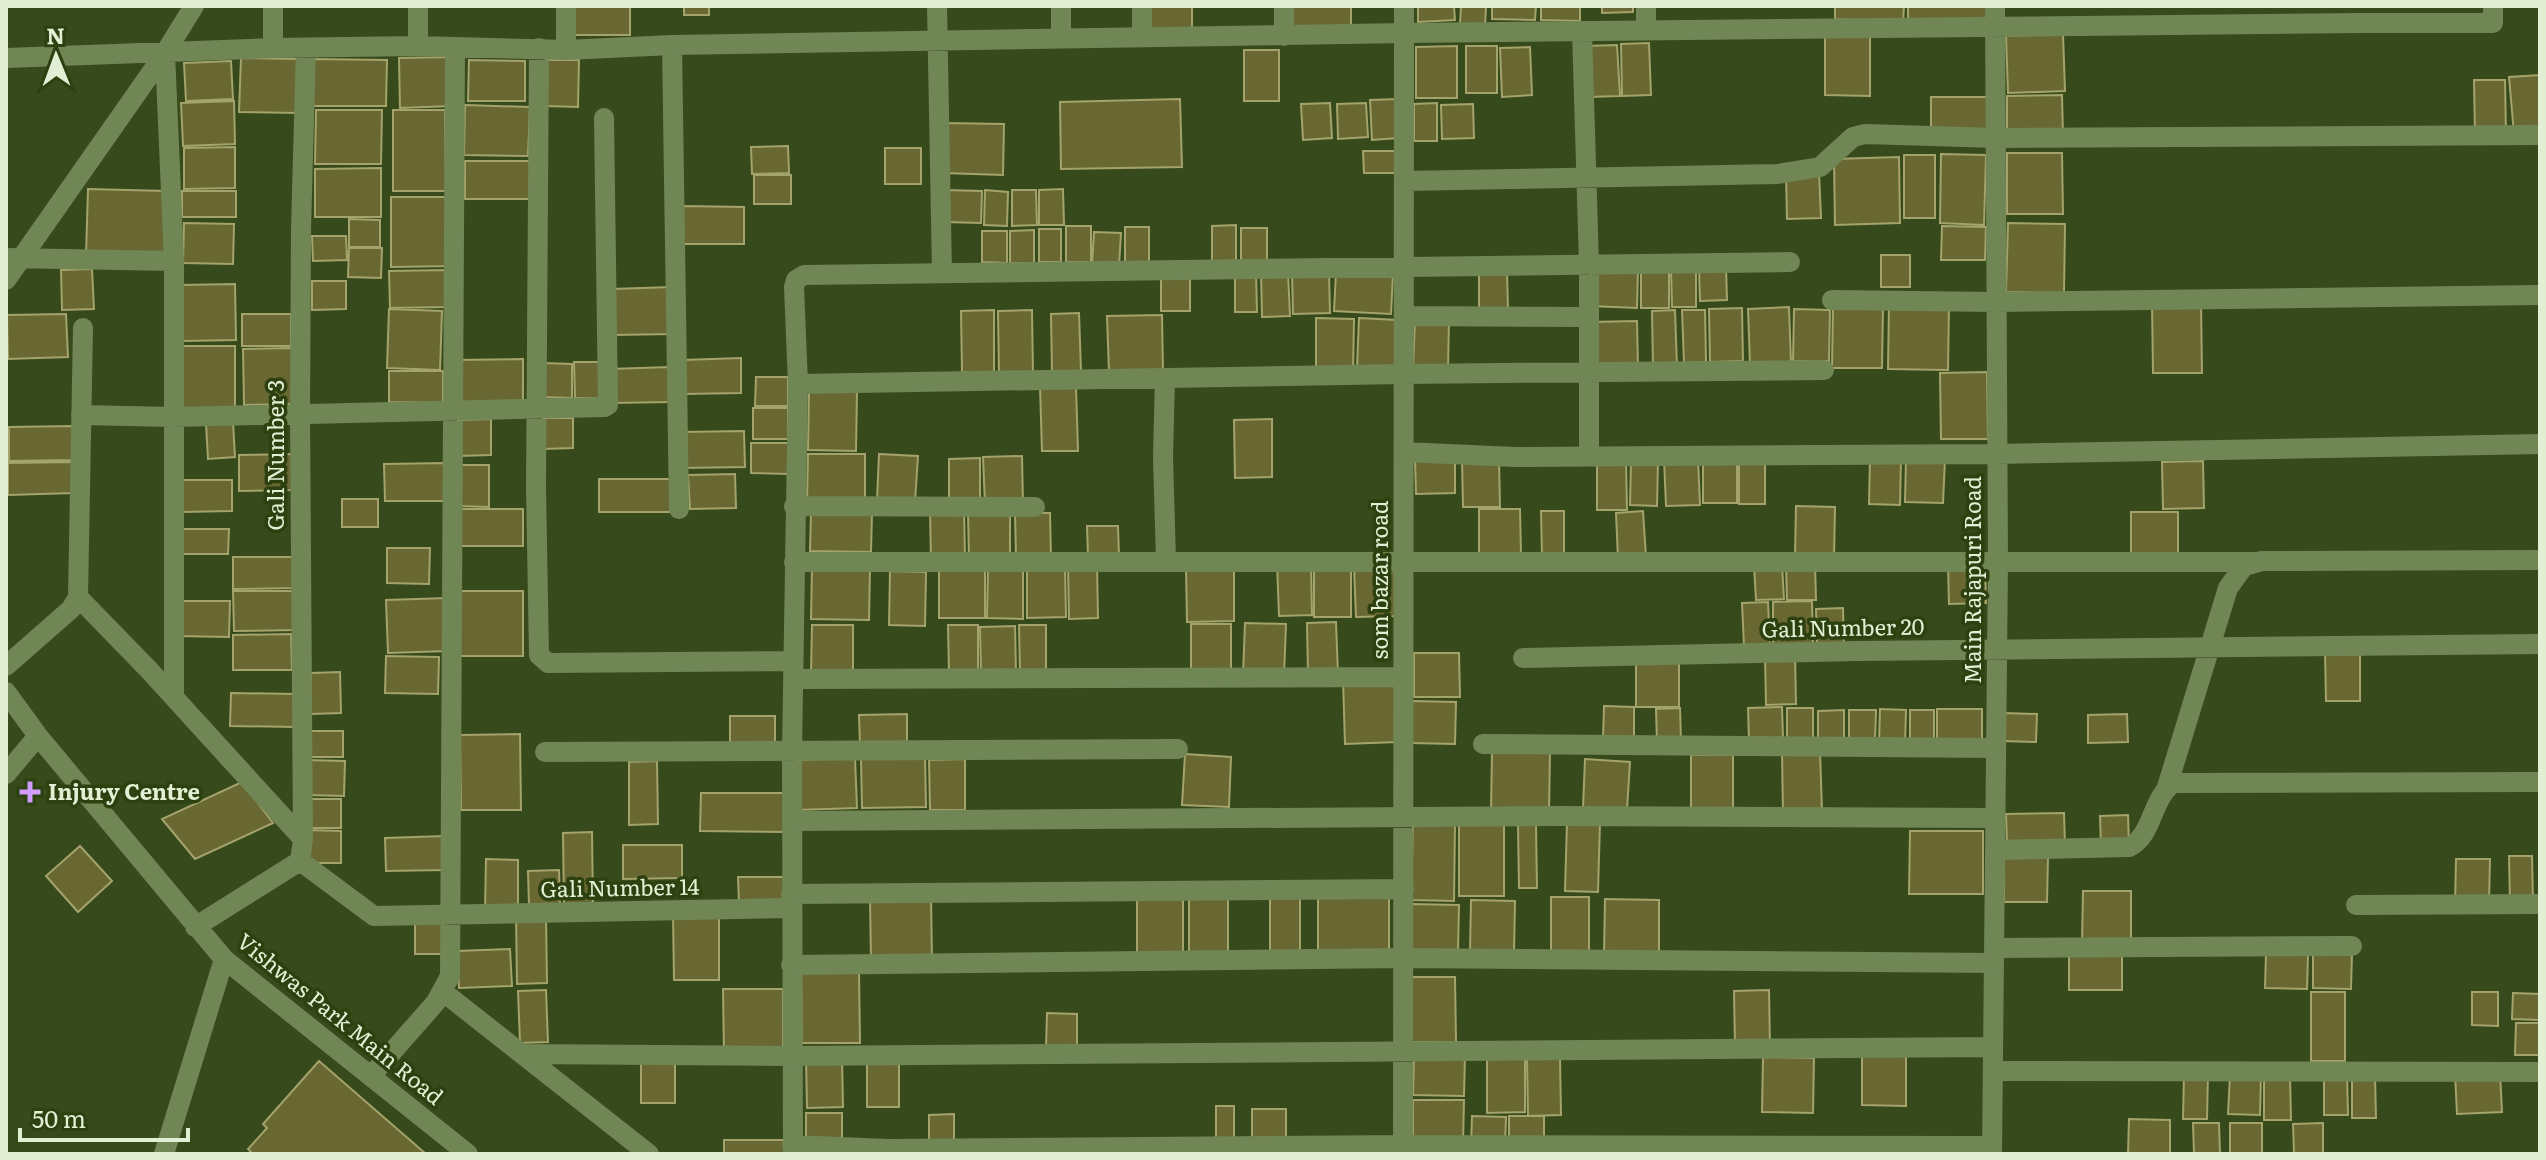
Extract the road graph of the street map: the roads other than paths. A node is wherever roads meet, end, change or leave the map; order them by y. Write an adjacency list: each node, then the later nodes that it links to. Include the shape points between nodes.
1 (194, 6): 28 (street)
2 (273, 6): 24 (street)
3 (418, 6): 22 (street)
4 (566, 6): 27 (street)
5 (937, 6): 20 (street)
6 (1061, 6): 19 (street)
7 (1142, 6): 18 (street)
8 (1284, 6): 17 (street)
9 (1404, 6): 16 (street, som bazar road)
10 (1646, 6): 14 (street)
11 (2363, 14): 12 (street); 13 (street)
12 (2493, 15)
13 (1996, 16): 14 (street); 32 (street, Main Rajapuri Road)
14 (1646, 30): 15 (street)
15 (1582, 31): 16 (street); 33 (street)
16 (1405, 33): 17 (street); 34 (street, som bazar road)
17 (1284, 36): 18 (street)
18 (1142, 38): 19 (street)
19 (1061, 39): 20 (street)
20 (937, 41): 21 (street); 40 (street)
21 (672, 45): 27 (street); 64 (street)
22 (418, 46): 23 (street); 25 (street)
23 (455, 47): 26 (street); 54 (street)
24 (273, 48): 25 (street); 28 (street)
25 (306, 48): 55 (street, Gali Number 3)
26 (539, 48): 27 (street); 53 (street)
27 (566, 50)
28 (165, 53): 29 (street); 35 (street); 36 (street)
29 (6, 58)
30 (604, 118): 53 (street, via 608,405)
31 (2540, 135): 32 (street)
32 (1996, 138): 33 (street, via 1865,134 1853,137 1820,167 1778,174); 44 (street, Main Rajapuri Road)
33 (1587, 177): 34 (street); 38 (street)
34 (1404, 181): 39 (street, som bazar road)
35 (12, 258): 36 (street); 41 (street)
36 (174, 261): 57 (street)
37 (1790, 262): 38 (street)
38 (1589, 265): 39 (street); 46 (street)
39 (1404, 267): 40 (street); 45 (street, som bazar road)
40 (942, 273): 52 (street, via 804,275 796,280)
41 (6, 280)
42 (2540, 295): 44 (street)
43 (1832, 300): 44 (street)
44 (1995, 302): 60 (street, Main Rajapuri Road)
45 (1405, 316): 46 (street); 50 (street, som bazar road)
46 (1588, 317): 49 (street)
47 (83, 328): 56 (street)
48 (1824, 370): 49 (street)
49 (1587, 372): 50 (street); 61 (street)
50 (1404, 374): 51 (street); 59 (street, som bazar road)
51 (1165, 378): 52 (street); 66 (street)
52 (798, 384): 62 (street)
53 (537, 411): 54 (street); 77 (street, via 537,649 542,660)
54 (453, 412): 55 (street); 100 (street)
55 (300, 414): 57 (street); 93 (street, Gali Number 3)
56 (81, 415): 57 (street); 71 (street)
57 (174, 417): 80 (street)
58 (2540, 444): 60 (street)
59 (1404, 452): 61 (street); 67 (street, som bazar road)
60 (1997, 454): 61 (street); 69 (street, Main Rajapuri Road)
61 (1589, 456)
62 (794, 506): 63 (street); 68 (street)
63 (1035, 507)
64 (679, 509)
65 (2540, 560): 70 (street)
66 (1166, 561): 67 (street); 68 (street)
67 (1404, 561): 69 (street); 78 (street, som bazar road)
68 (794, 562): 77 (street)
69 (1998, 562): 70 (street); 74 (street, Main Rajapuri Road)
70 (2255, 562): 73 (street, via 2244,566 2228,588)
71 (78, 597): 76 (street); 80 (street)
72 (2540, 644): 73 (street, Gali Number 20)
73 (2211, 646): 74 (street, Gali Number 20); 89 (street)
74 (1997, 651): 75 (street, Gali Number 20); 83 (street, Main Rajapuri Road)
75 (1523, 658)
76 (6, 666)
77 (793, 670): 78 (street); 86 (street)
78 (1403, 677): 90 (street, som bazar road)
79 (6, 692): 81 (street, Vishwas Park Main Road)
80 (174, 697): 93 (street)
81 (38, 736): 87 (street); 101 (street, Vishwas Park Main Road)
82 (1483, 744): 83 (street)
83 (1996, 748): 91 (street, Main Rajapuri Road)
84 (1178, 749): 86 (street)
85 (545, 752): 86 (street)
86 (792, 752): 92 (street)
87 (6, 774)
88 (2540, 782): 89 (street)
89 (2167, 787): 94 (street, via 2140,838 2129,847)
90 (1403, 817): 91 (street); 92 (street); 96 (street, som bazar road)
91 (1995, 818): 94 (street, Main Rajapuri Road)
92 (792, 821): 97 (street)
93 (303, 839): 95 (street, Gali Number 3)
94 (1995, 850): 103 (street, Main Rajapuri Road)
95 (300, 861): 100 (street, Gali Number 14, via 374,916); 101 (street)
96 (1404, 889): 97 (street, Gali Number 14); 104 (street, som bazar road)
97 (791, 901): 100 (street, Gali Number 14); 106 (street)
98 (2540, 904): 99 (street)
99 (2356, 905)
100 (449, 915): 107 (street, via 450,976)
101 (195, 927): 105 (street, Vishwas Park Main Road)
102 (2352, 946): 103 (street)
103 (1994, 956): 104 (street); 108 (street, Main Rajapuri Road)
104 (1403, 958): 106 (street); 109 (street, som bazar road)
105 (224, 959): 114 (street, Vishwas Park Main Road); 118 (street)
106 (791, 965): 111 (street)
107 (442, 991): 110 (street); 114 (street)
108 (1993, 1047): 109 (street); 112 (street, Main Rajapuri Road)
109 (1403, 1051): 111 (street); 115 (street, som bazar road)
110 (522, 1054): 111 (street); 120 (street)
111 (792, 1056): 116 (street)
112 (1993, 1071): 113 (street); 117 (street, Main Rajapuri Road)
113 (2540, 1072)
114 (371, 1076): 119 (street, Vishwas Park Main Road)
115 (1403, 1149): 116 (street); 117 (street)
116 (792, 1150)
117 (1992, 1150)
118 (164, 1154)
119 (468, 1154)
120 (649, 1154)

